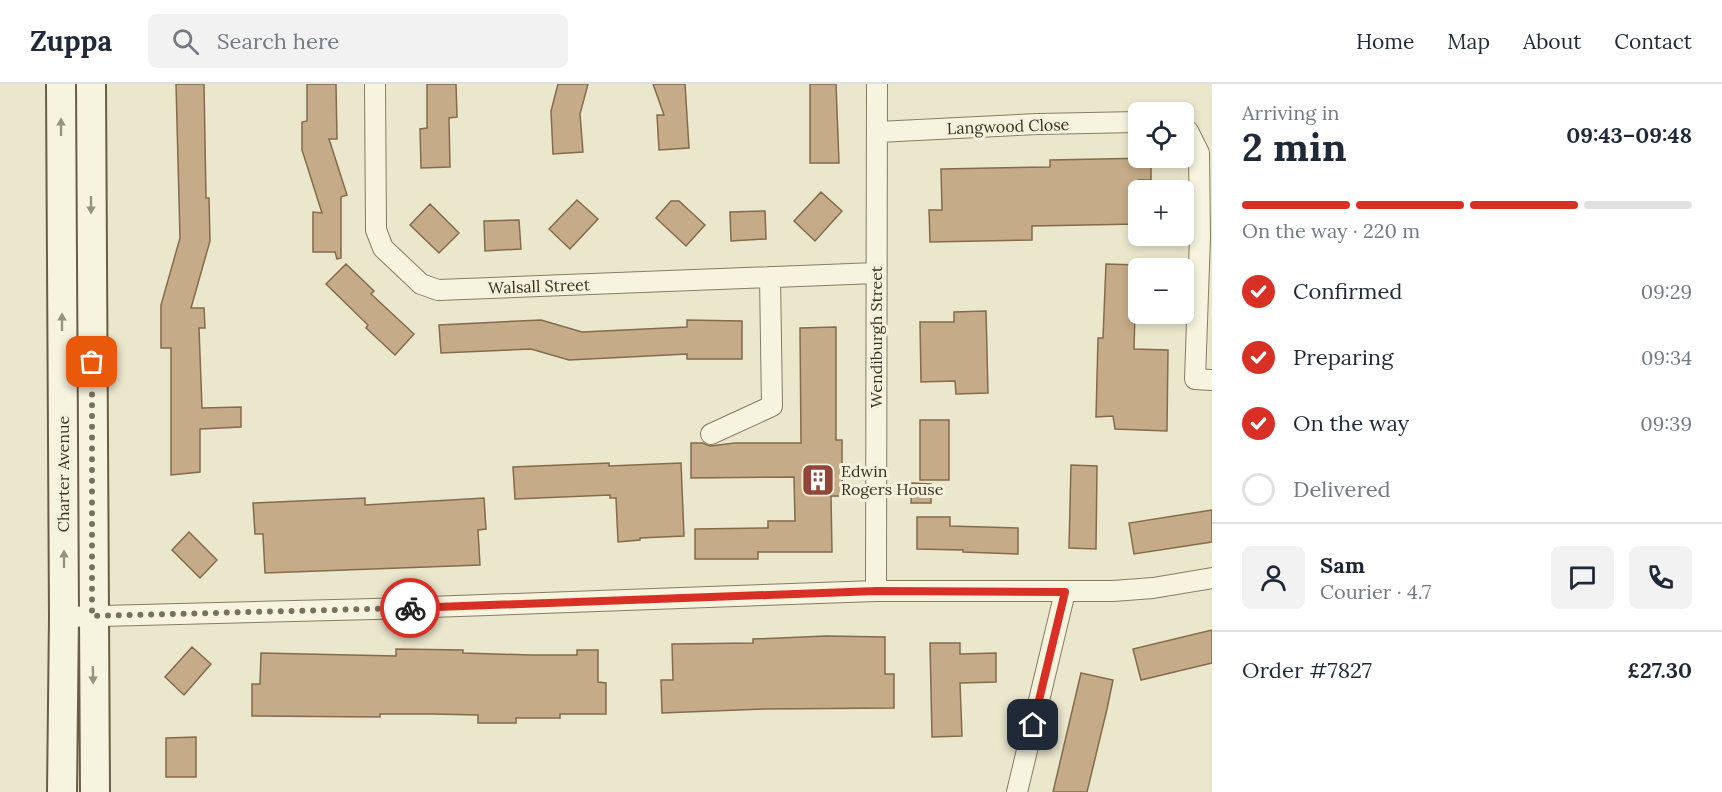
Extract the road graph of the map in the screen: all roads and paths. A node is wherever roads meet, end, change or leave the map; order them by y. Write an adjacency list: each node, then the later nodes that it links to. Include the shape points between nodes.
1 (61, 84): 17 (street, Charter Avenue, one-way to 1)
2 (91, 84): 16 (street, Charter Avenue, one-way to 16)
3 (375, 84): 10 (street, Walsall Street, via 376,230 383,248 421,284 438,290)
4 (877, 84): 6 (street, Wendiburgh Street)
5 (1128, 122): 6 (street, Langwood Close)
6 (878, 132): 9 (street, Wendiburgh Street)
7 (1194, 143): 8 (street, via 1199,153)
8 (1206, 237): 11 (street, via 1195,379)
9 (876, 273): 10 (street, Walsall Street); 14 (street, Wendiburgh Street)
10 (770, 277): 12 (street, via 772,406)
11 (1212, 380)
12 (711, 434)
13 (1212, 578): 15 (street, via 1153,588)
14 (876, 591): 15 (street); 16 (street)
15 (1065, 592): 20 (street)
16 (92, 616): 17 (street); 19 (street, Charter Avenue, one-way to 19)
17 (64, 617): 18 (street, Charter Avenue)
18 (62, 792)
19 (94, 792)
20 (1017, 792)

